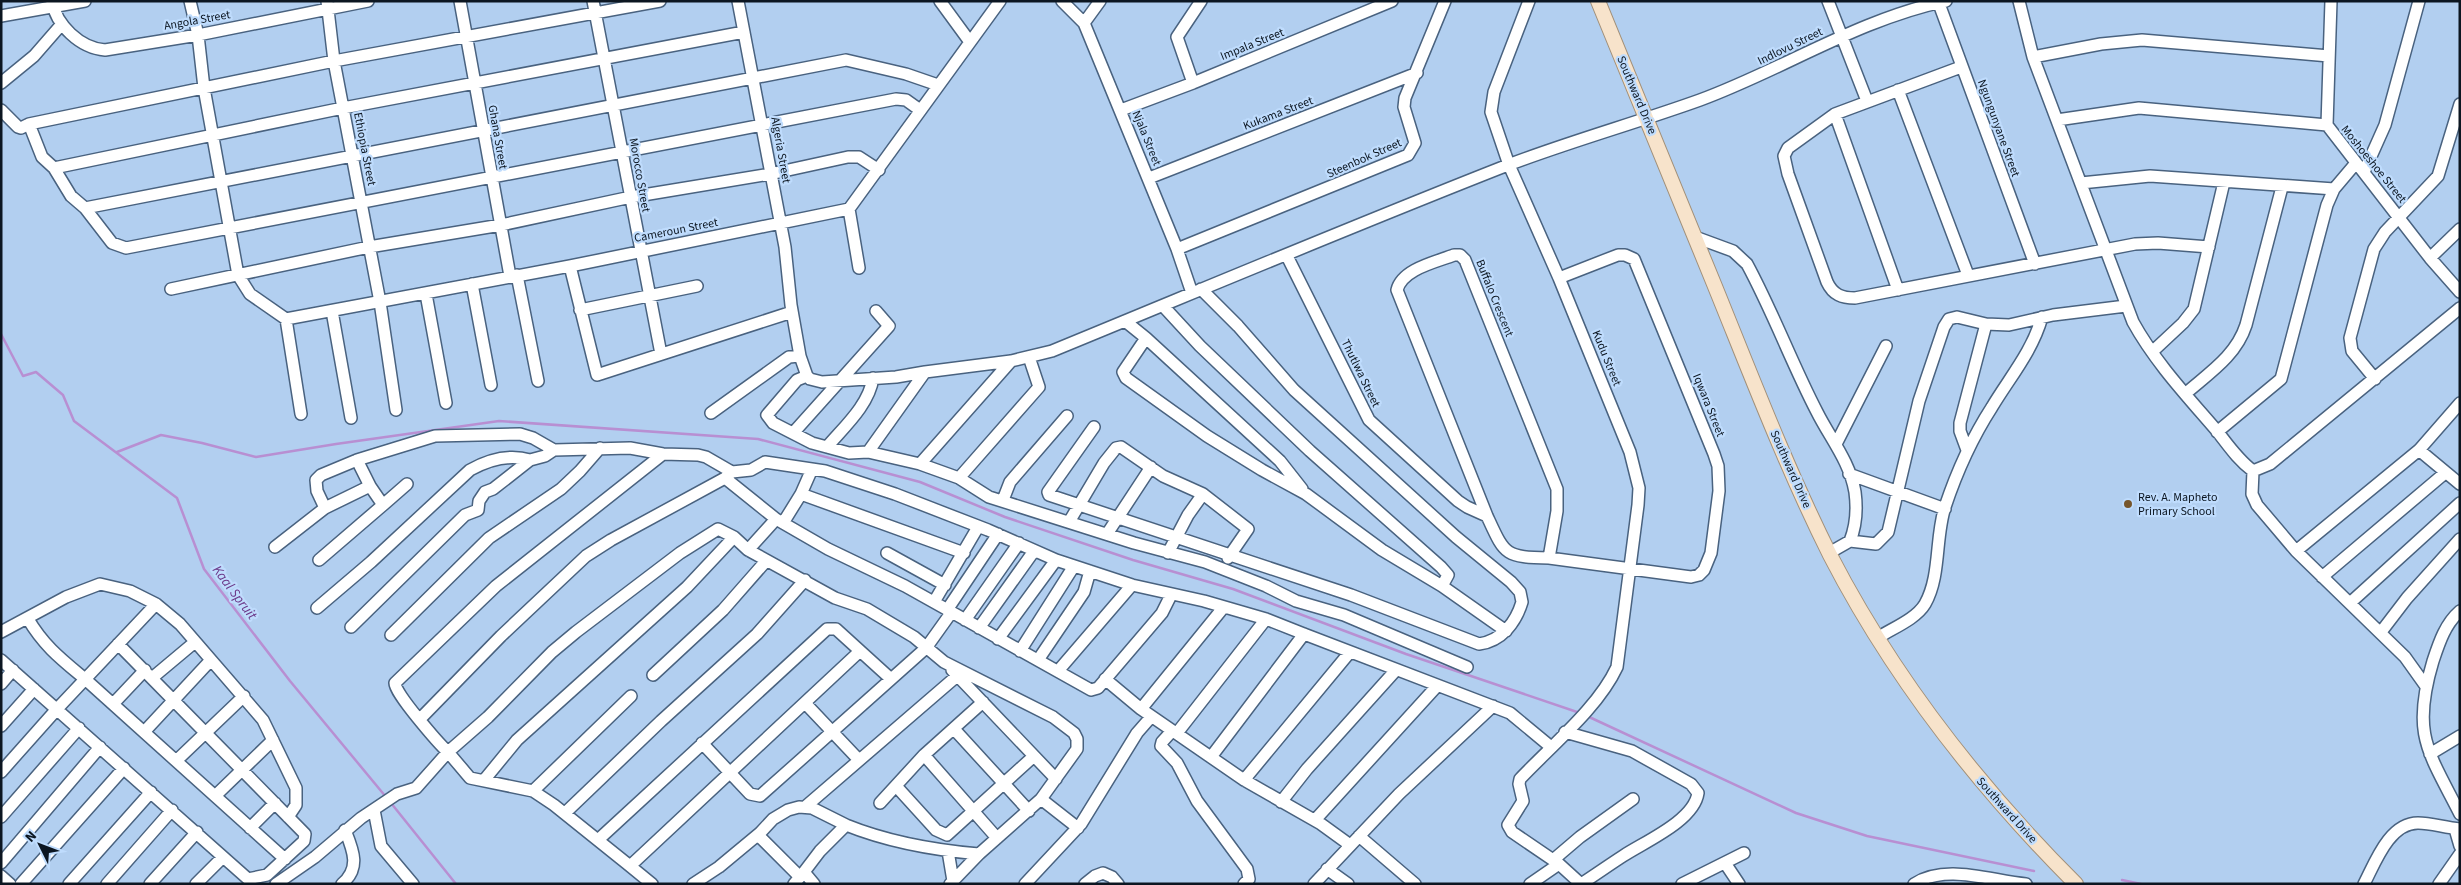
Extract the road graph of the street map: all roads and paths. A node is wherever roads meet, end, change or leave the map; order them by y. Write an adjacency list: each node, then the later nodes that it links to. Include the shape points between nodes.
1 (85, 1): 21 (street)
2 (190, 1): 28 (street)
3 (368, 1): 22 (street, Angola Street)
4 (460, 1): 29 (street, Ghana Street)
5 (660, 1): 23 (street)
6 (738, 1): 27 (street, Algeria Street)
7 (940, 1): 31 (street)
8 (1000, 1): 31 (street)
9 (1062, 1): 25 (street, Njala Street)
10 (1100, 1): 25 (street)
11 (1201, 1): 40 (street, via 1177,36)
12 (1392, 1): 40 (street, Impala Street)
13 (1445, 1): 37 (street, Steenbok Street)
14 (1529, 1): 63 (street, via 1490,106)
15 (1598, 1): 53 (main road, Southward Drive)
16 (1828, 1): 30 (street)
17 (2019, 1): 33 (street)
18 (2331, 1): 32 (street, Moshoeshoe Street)
19 (2419, 1): 66 (street, via 2385,125)
20 (1941, 2): 30 (street, Indlovu Street); 36 (street, Ngungunyane Street)
21 (52, 5): 24 (street); 26 (street)
22 (328, 5): 28 (street, Angola Street); 35 (street, Ethiopia Street)
23 (594, 7): 29 (street); 34 (street, Morocco Street)
24 (1, 16)
25 (1084, 23): 51 (street, Njala Street)
26 (61, 25): 28 (street, Angola Street, via 98,49); 39 (street, via 34,56)
27 (744, 32): 34 (street); 38 (street, Algeria Street)
28 (198, 35): 43 (street)
29 (466, 36): 35 (street); 41 (street, Ghana Street)
30 (1842, 36): 45 (street); 53 (street, Indlovu Street, via 1748,81)
31 (970, 42): 42 (street)
32 (2329, 56): 33 (street, via 2142,40); 56 (street, Moshoeshoe Street)
33 (2033, 57): 54 (street)
34 (603, 59): 41 (street); 47 (street, Morocco Street)
35 (334, 61): 43 (street); 48 (street, Ethiopia Street)
36 (1962, 67): 44 (street); 92 (street, Ngungunyane Street)
37 (1417, 73): 69 (street, Kukama Street); 87 (street, Steenbok Street, via 1405,98 1404,108 1415,142 1408,155)
38 (753, 80): 42 (street, via 849,60); 47 (street); 57 (street, Algeria Street)
39 (1, 83)
40 (1193, 83): 51 (street, Impala Street)
41 (474, 85): 48 (street); 58 (street, Ghana Street)
42 (938, 85): 50 (street)
43 (204, 88): 55 (street); 59 (street)
44 (1898, 90): 45 (street); 96 (street)
45 (1867, 101): 52 (street)
46 (2460, 104): 79 (street, via 2438,176)
47 (613, 105): 58 (street); 60 (street, Morocco Street)
48 (343, 108): 59 (street); 61 (street, Ethiopia Street)
49 (1, 110): 55 (street, via 18,127)
50 (920, 110): 57 (street, via 899,99); 65 (street)
51 (1121, 110): 69 (street, Njala Street)
52 (1835, 114): 102 (street); 102 (street, via 1788,148 1784,156 1788,174 1830,289 1838,296 1855,298)
53 (1647, 117): 63 (street, Indlovu Street); 84 (main road, Southward Drive)
54 (2057, 120): 56 (street, via 2139,108); 72 (street)
55 (29, 124): 64 (street, via 42,157)
56 (2326, 125): 62 (street, Moshoeshoe Street)
57 (763, 126): 60 (street); 67 (street, Algeria Street)
58 (483, 129): 61 (street); 68 (street, Ghana Street)
59 (213, 134): 64 (street); 71 (street)
60 (623, 152): 68 (street); 75 (street, Morocco Street)
61 (353, 156): 71 (street); 76 (street, Ethiopia Street)
62 (2356, 163): 66 (street, Moshoeshoe Street); 74 (street)
63 (1509, 165): 90 (street, Indlovu Street); 98 (street, Kudu Street)
64 (54, 168): 77 (street, via 71,196)
65 (879, 170): 67 (street, via 853,156); 78 (street)
66 (2364, 172): 79 (street, Moshoeshoe Street)
67 (770, 174): 75 (street); 80 (street, Algeria Street)
68 (491, 178): 76 (street); 81 (street, Ghana Street)
69 (1149, 178): 87 (street, Njala Street)
70 (2224, 182): 72 (street, via 2150,176); 73 (street); 86 (street)
71 (223, 183): 77 (street); 82 (street)
72 (2081, 183): 88 (street)
73 (2282, 187): 74 (street); 133 (street, via 2239,342 2228,357)
74 (2334, 189): 143 (street, via 2327,204 2281,379)
75 (631, 197): 81 (street); 89 (street, Morocco Street)
76 (360, 202): 82 (street); 85 (street, Ethiopia Street)
77 (85, 208): 82 (street, via 112,243 122,248)
78 (849, 209): 80 (street, Cameroun Street); 94 (street)
79 (2400, 217): 91 (street, Moshoeshoe Street); 129 (street, via 2374,248 2351,330 2352,352)
80 (780, 224): 89 (street, Cameroun Street); 110 (street, Algeria Street)
81 (500, 225): 85 (street); 97 (street, Ghana Street)
82 (229, 229): 95 (street)
83 (2460, 229): 91 (street)
84 (1695, 237): 144 (street, via 1733,251 1747,264 1817,413); 194 (main road, Southward Drive, via 1776,437)
85 (369, 247): 95 (street); 107 (street, Ethiopia Street)
86 (2209, 247): 88 (street, via 2146,243); 121 (street, via 2194,309)
87 (1177, 248): 103 (street, Njala Street)
88 (2106, 250): 92 (street); 108 (street)
89 (640, 251): 93 (street, Cameroun Street); 106 (street, Morocco Street)
90 (1287, 256): 103 (street, Indlovu Street); 175 (street, Thutlwa Street, via 1369,420 1458,501)
91 (2430, 258): 104 (street, Moshoeshoe Street)
92 (2034, 264): 96 (street)
93 (570, 266): 97 (street, Cameroun Street); 112 (street)
94 (859, 268)
95 (238, 275): 101 (street); 116 (street, via 243,286 259,302)
96 (1968, 275): 102 (street)
97 (514, 276): 99 (street, Cameroun Street); 130 (street, Ghana Street)
98 (1559, 278): 203 (street, Kudu Street, via 1636,471 1638,505); 203 (street, Iqwara Street, via 1618,255 1634,260 1718,466 1719,491 1710,553 1704,570 1699,575 1684,578)
99 (472, 284): 105 (street, Cameroun Street); 132 (street)
100 (697, 286): 106 (street)
101 (171, 289)
102 (1898, 290)
103 (1196, 292): 109 (street, Indlovu Street); 205 (street, via 1238,326 1294,390)
104 (2460, 292)
105 (426, 294): 107 (street, Cameroun Street); 134 (street)
106 (649, 297): 112 (street); 122 (street, Morocco Street)
107 (380, 302): 113 (street, Cameroun Street); 136 (street, Ethiopia Street)
108 (2126, 306): 115 (street); 121 (street)
109 (1164, 307): 117 (street, Indlovu Street); 210 (street, via 1200,346 1310,450 1441,567 1448,576)
110 (791, 308): 122 (street); 123 (street, Algeria Street)
111 (2460, 308): 129 (street)
112 (580, 310): 122 (street, via 596,375)
113 (332, 311): 116 (street, Cameroun Street); 140 (street)
114 (876, 311): 131 (street, via 888,326)
115 (2042, 317): 118 (street, via 2021,324); 148 (street, via 2026,357)
116 (286, 319): 138 (street)
117 (1125, 321): 119 (street); 124 (street, Indlovu Street)
118 (1986, 324): 148 (street, via 1960,423); 165 (street, via 1957,317 1946,322 1919,401)
119 (1146, 338): 168 (street, via 1280,461); 168 (street, via 1123,372 1124,377 1231,452)
120 (1886, 346): 144 (street)
121 (2152, 352): 133 (street)
122 (661, 354)
123 (800, 356): 127 (street, Algeria Street); 137 (street, via 789,357)
124 (1029, 357): 125 (street, Indlovu Street); 161 (street, via 1039,387)
125 (1011, 361): 126 (street, Indlovu Street); 154 (street)
126 (925, 372): 128 (street, Indlovu Street); 150 (street)
127 (807, 376): 131 (street, Indlovu Street, via 816,382); 142 (street, via 797,380 768,413 773,423)
128 (873, 378): 131 (street, Indlovu Street); 145 (street, via 864,402)
129 (2375, 379): 157 (street, via 2270,464)
130 (538, 381)
131 (840, 381): 142 (street)
132 (491, 385)
133 (2185, 394): 143 (street)
134 (446, 403)
135 (2460, 403): 149 (street)
136 (396, 410)
137 (711, 413)
138 (301, 414)
139 (1067, 416): 169 (street, via 1010,482)
140 (351, 418)
141 (1094, 427): 172 (street, via 1048,492)
142 (794, 432): 145 (street, via 812,443)
143 (2218, 432): 157 (street)
144 (1836, 444): 159 (street)
145 (827, 447): 150 (street, via 848,453)
146 (600, 448): 147 (street); 151 (street, via 630,448); 228 (street, via 561,489 489,538)
147 (554, 450): 152 (street, via 520,434 435,436); 153 (street)
148 (1967, 450): 174 (street)
149 (2419, 450): 158 (street); 190 (street)
150 (868, 452): 154 (street)
151 (663, 454): 160 (street, via 698,454); 265 (street, via 496,586 397,680 395,688)
152 (358, 460): 164 (street); 173 (street, via 329,471 316,480)
153 (530, 460): 215 (street, via 486,461 465,473); 222 (street, via 485,492 478,510 465,515)
154 (920, 464): 161 (street)
155 (1151, 467): 167 (street, via 1168,479); 172 (street, via 1121,447 1116,448); 176 (street)
156 (812, 469): 160 (street, via 767,462 751,470); 166 (street); 179 (street, via 895,494)
157 (2252, 471): 190 (street, via 2254,500)
158 (2446, 473): 162 (street); 206 (street)
159 (1850, 474): 165 (street); 185 (street, via 1856,503)
160 (728, 475): 177 (street); 265 (street, via 586,556)
161 (959, 478): 169 (street, via 989,497)
162 (2459, 481)
163 (407, 484): 171 (street)
164 (370, 486): 171 (street); 173 (street)
165 (1898, 491): 174 (street); 185 (street, via 1890,526 1881,541 1870,544)
166 (801, 494): 177 (street); 192 (street)
167 (1203, 494): 182 (street); 195 (street, via 1248,529)
168 (1306, 494): 210 (street, via 1382,550)
169 (1003, 500): 178 (street)
170 (2460, 502): 213 (street)
171 (383, 506): 198 (street)
172 (1078, 506): 176 (street); 178 (street)
173 (325, 508): 187 (street)
174 (1944, 509): 229 (street, via 1931,587 1924,606 1911,618)
175 (1487, 516): 196 (street, Buffalo Crescent, via 1500,544); 197 (street, Buffalo Crescent, via 1397,290 1399,282 1408,274 1458,254 1464,260 1557,489 1557,511)
176 (1118, 517): 181 (street); 182 (street)
177 (780, 521): 188 (street); 212 (street)
178 (1069, 522): 181 (street)
179 (978, 527): 180 (street); 192 (street)
180 (998, 534): 186 (street); 217 (street)
181 (1107, 534): 193 (street)
182 (1176, 535): 193 (street); 195 (street)
183 (734, 537): 188 (street); 279 (street, via 720,530 714,532 601,611 552,652); 290 (street, via 687,587 517,740)
184 (2460, 539): 226 (street, via 2413,590)
185 (1850, 540): 194 (street)
186 (1019, 543): 189 (street); 220 (street)
187 (275, 547)
188 (748, 550): 200 (street)
189 (1034, 551): 199 (street); 223 (street)
190 (2296, 551): 206 (street)
191 (887, 553): 208 (street)
192 (964, 553): 208 (street)
193 (1168, 553): 202 (street)
194 (1830, 553): 229 (main road, Southward Drive)
195 (1231, 554): 202 (street); 224 (street, via 1352,595 1479,644 1487,643)
196 (1511, 554): 197 (street); 205 (street)
197 (1549, 558): 203 (street)
198 (319, 560)
199 (1056, 560): 201 (street); 230 (street)
200 (766, 561): 207 (street); 246 (street, via 723,610)
201 (1074, 566): 204 (street); 234 (street)
202 (1221, 568): 241 (street, via 1296,601 1344,615)
203 (1630, 570): 269 (street, Kudu Street, via 1617,667 1596,700)
204 (1090, 571): 209 (street); 238 (street, via 1084,592)
205 (1498, 571): 224 (street, via 1522,596 1514,623)
206 (2322, 578): 213 (street)
207 (805, 580): 233 (street, via 835,598 866,609 910,634); 308 (street, via 757,634)
208 (945, 585): 212 (street)
209 (1132, 585): 211 (street); 244 (street)
210 (1442, 586): 224 (street)
211 (1171, 595): 216 (street); 250 (street, via 1162,613)
212 (934, 602): 217 (street)
213 (2350, 603): 226 (street)
214 (156, 604): 219 (street, via 130,591 100,584 66,597); 231 (street); 232 (street)
215 (318, 608)
216 (1223, 608): 221 (street); 263 (street)
217 (949, 611): 220 (street); 233 (street)
218 (2460, 611): 252 (street, via 2440,640)
219 (28, 619): 225 (street); 248 (street, via 55,655)
220 (965, 620): 223 (street)
221 (1266, 620): 227 (street); 272 (street)
222 (351, 627)
223 (979, 628): 230 (street)
224 (1506, 631)
225 (1, 632)
226 (2381, 632): 252 (street)
227 (1304, 634): 236 (street); 283 (street)
228 (391, 635)
229 (1879, 637): 364 (main road, Southward Drive, via 1915,694 1968,766)
230 (998, 639): 234 (street)
231 (195, 642): 239 (street); 245 (street)
232 (118, 644): 245 (street); 248 (street)
233 (926, 648): 240 (street); 249 (street)
234 (1020, 651): 238 (street)
235 (859, 652): 249 (street); 260 (street); 276 (street, via 836,629 827,629)
236 (1350, 652): 243 (street); 292 (street)
237 (1, 660): 242 (street)
238 (1038, 660): 244 (street)
239 (210, 661): 255 (street); 257 (street)
240 (944, 662): 247 (street); 291 (street, via 1071,729 1078,747)
241 (1467, 667)
242 (13, 670): 251 (street); 254 (street)
243 (1396, 670): 253 (street); 300 (street)
244 (1058, 671): 250 (street, via 1091,690 1098,688)
245 (148, 674): 257 (street); 259 (street)
246 (653, 675)
247 (957, 676): 258 (street); 284 (street)
248 (85, 679): 259 (street); 262 (street)
249 (891, 679): 271 (street)
250 (1105, 679): 263 (street)
251 (1, 684)
252 (2426, 685): 280 (street, via 2422,720)
253 (1438, 686): 261 (street); 312 (street)
254 (34, 689): 262 (street); 266 (street)
255 (244, 696): 273 (street); 275 (street, via 260,714)
256 (630, 696): 295 (street)
257 (174, 700): 270 (street); 273 (street)
258 (983, 702): 268 (street); 282 (street)
259 (113, 704): 270 (street)
260 (805, 704): 271 (street); 289 (street)
261 (1493, 706): 277 (street, via 1517,718); 320 (street)
262 (57, 708): 267 (street); 288 (street)
263 (1141, 709): 264 (street)
264 (1151, 717): 272 (street); 315 (street, via 1137,733)
265 (420, 719): 279 (street)
266 (1, 726)
267 (79, 728): 278 (street); 311 (street)
268 (954, 729): 281 (street); 293 (street)
269 (1568, 729): 277 (street, Kudu Street); 359 (street, via 1632,752 1690,784 1698,793 1690,808 1670,828)
270 (144, 732): 285 (street)
271 (832, 732): 284 (street); 289 (street, via 758,796 750,794)
272 (1174, 732): 283 (street); 354 (street, via 1161,746 1177,763 1197,801 1247,869 1248,879)
273 (206, 733): 285 (street); 287 (street)
274 (2460, 736): 280 (street)
275 (273, 740): 287 (street); 310 (street, via 297,793 296,805)
276 (702, 743): 289 (street); 322 (street)
277 (1551, 746): 331 (street, Kudu Street, via 1520,779 1523,800 1508,825 1512,832)
278 (100, 747): 286 (street); 332 (street)
279 (448, 752): 290 (street, via 470,778); 304 (street, via 416,788 397,794)
280 (2430, 754): 309 (street)
281 (924, 755): 294 (street); 306 (street)
282 (1034, 756): 291 (street); 293 (street)
283 (1211, 757): 292 (street)
284 (859, 760): 303 (street)
285 (176, 761): 297 (street)
286 (124, 768): 296 (street); 342 (street)
287 (242, 770): 297 (street); 301 (street)
288 (1, 772)
289 (731, 772): 334 (street)
290 (485, 779): 295 (street)
291 (1056, 779): 298 (street)
292 (1244, 780): 300 (street)
293 (1003, 783): 306 (street); 307 (street)
294 (896, 786): 302 (street); 306 (street, via 943,835 950,834)
295 (532, 791): 308 (street)
296 (151, 792): 305 (street); 343 (street)
297 (215, 796): 314 (street)
298 (1041, 799): 307 (street); 315 (street)
299 (1633, 799): 331 (street, via 1580,836)
300 (1281, 802): 312 (street)
301 (275, 803): 310 (street); 314 (street)
302 (880, 803)
303 (805, 807): 313 (street); 319 (street, via 781,813)
304 (377, 808): 317 (street); 340 (street, via 381,846)
305 (172, 810): 318 (street); 344 (street)
306 (973, 810): 321 (street)
307 (1029, 811): 321 (street)
308 (565, 813): 322 (street)
309 (2460, 814)
310 (288, 817): 330 (street, via 306,837)
311 (1, 818)
312 (1315, 820): 323 (street)
313 (846, 825): 325 (street, via 888,840); 337 (street)
314 (250, 828): 330 (street)
315 (1078, 828): 339 (street)
316 (2457, 829): 324 (street); 365 (street, via 2417,823 2400,829 2386,844)
317 (345, 830): 347 (street, via 315,857); 348 (street, via 355,863 351,875)
318 (196, 832): 329 (street); 345 (street)
319 (758, 835): 337 (street); 350 (street)
320 (1359, 836): 323 (street); 357 (street)
321 (997, 838): 327 (street)
322 (599, 839): 334 (street)
323 (1350, 845): 335 (street)
324 (2460, 846)
325 (948, 851): 327 (street); 338 (street)
326 (1744, 853): 333 (street)
327 (979, 854): 338 (street)
328 (2460, 854): 366 (street)
329 (223, 857): 330 (street, via 250,879 266,875); 346 (street)
330 (285, 859)
331 (1556, 862): 358 (street); 359 (street)
332 (1, 863)
333 (1725, 863): 360 (street); 361 (street)
334 (630, 866): 349 (street)
335 (1327, 868): 355 (street); 356 (street)
336 (1, 876): 341 (street)
337 (799, 878): 351 (street)
338 (952, 882)
339 (1030, 882)
340 (412, 883)
341 (10, 884)
342 (20, 884)
343 (69, 884)
344 (107, 884)
345 (150, 884)
346 (196, 884)
347 (276, 884)
348 (342, 884)
349 (652, 884)
350 (693, 884)
351 (814, 884)
352 (1086, 884): 353 (street, via 1103,873)
353 (1118, 884)
354 (1244, 884)
355 (1314, 884)
356 (1348, 884)
357 (1415, 884)
358 (1530, 884)
359 (1581, 884)
360 (1682, 884)
361 (1739, 884)
362 (1914, 884): 363 (street, via 1923,878 1948,874)
363 (2026, 884)
364 (2076, 884)
365 (2364, 884)
366 (2439, 884)

